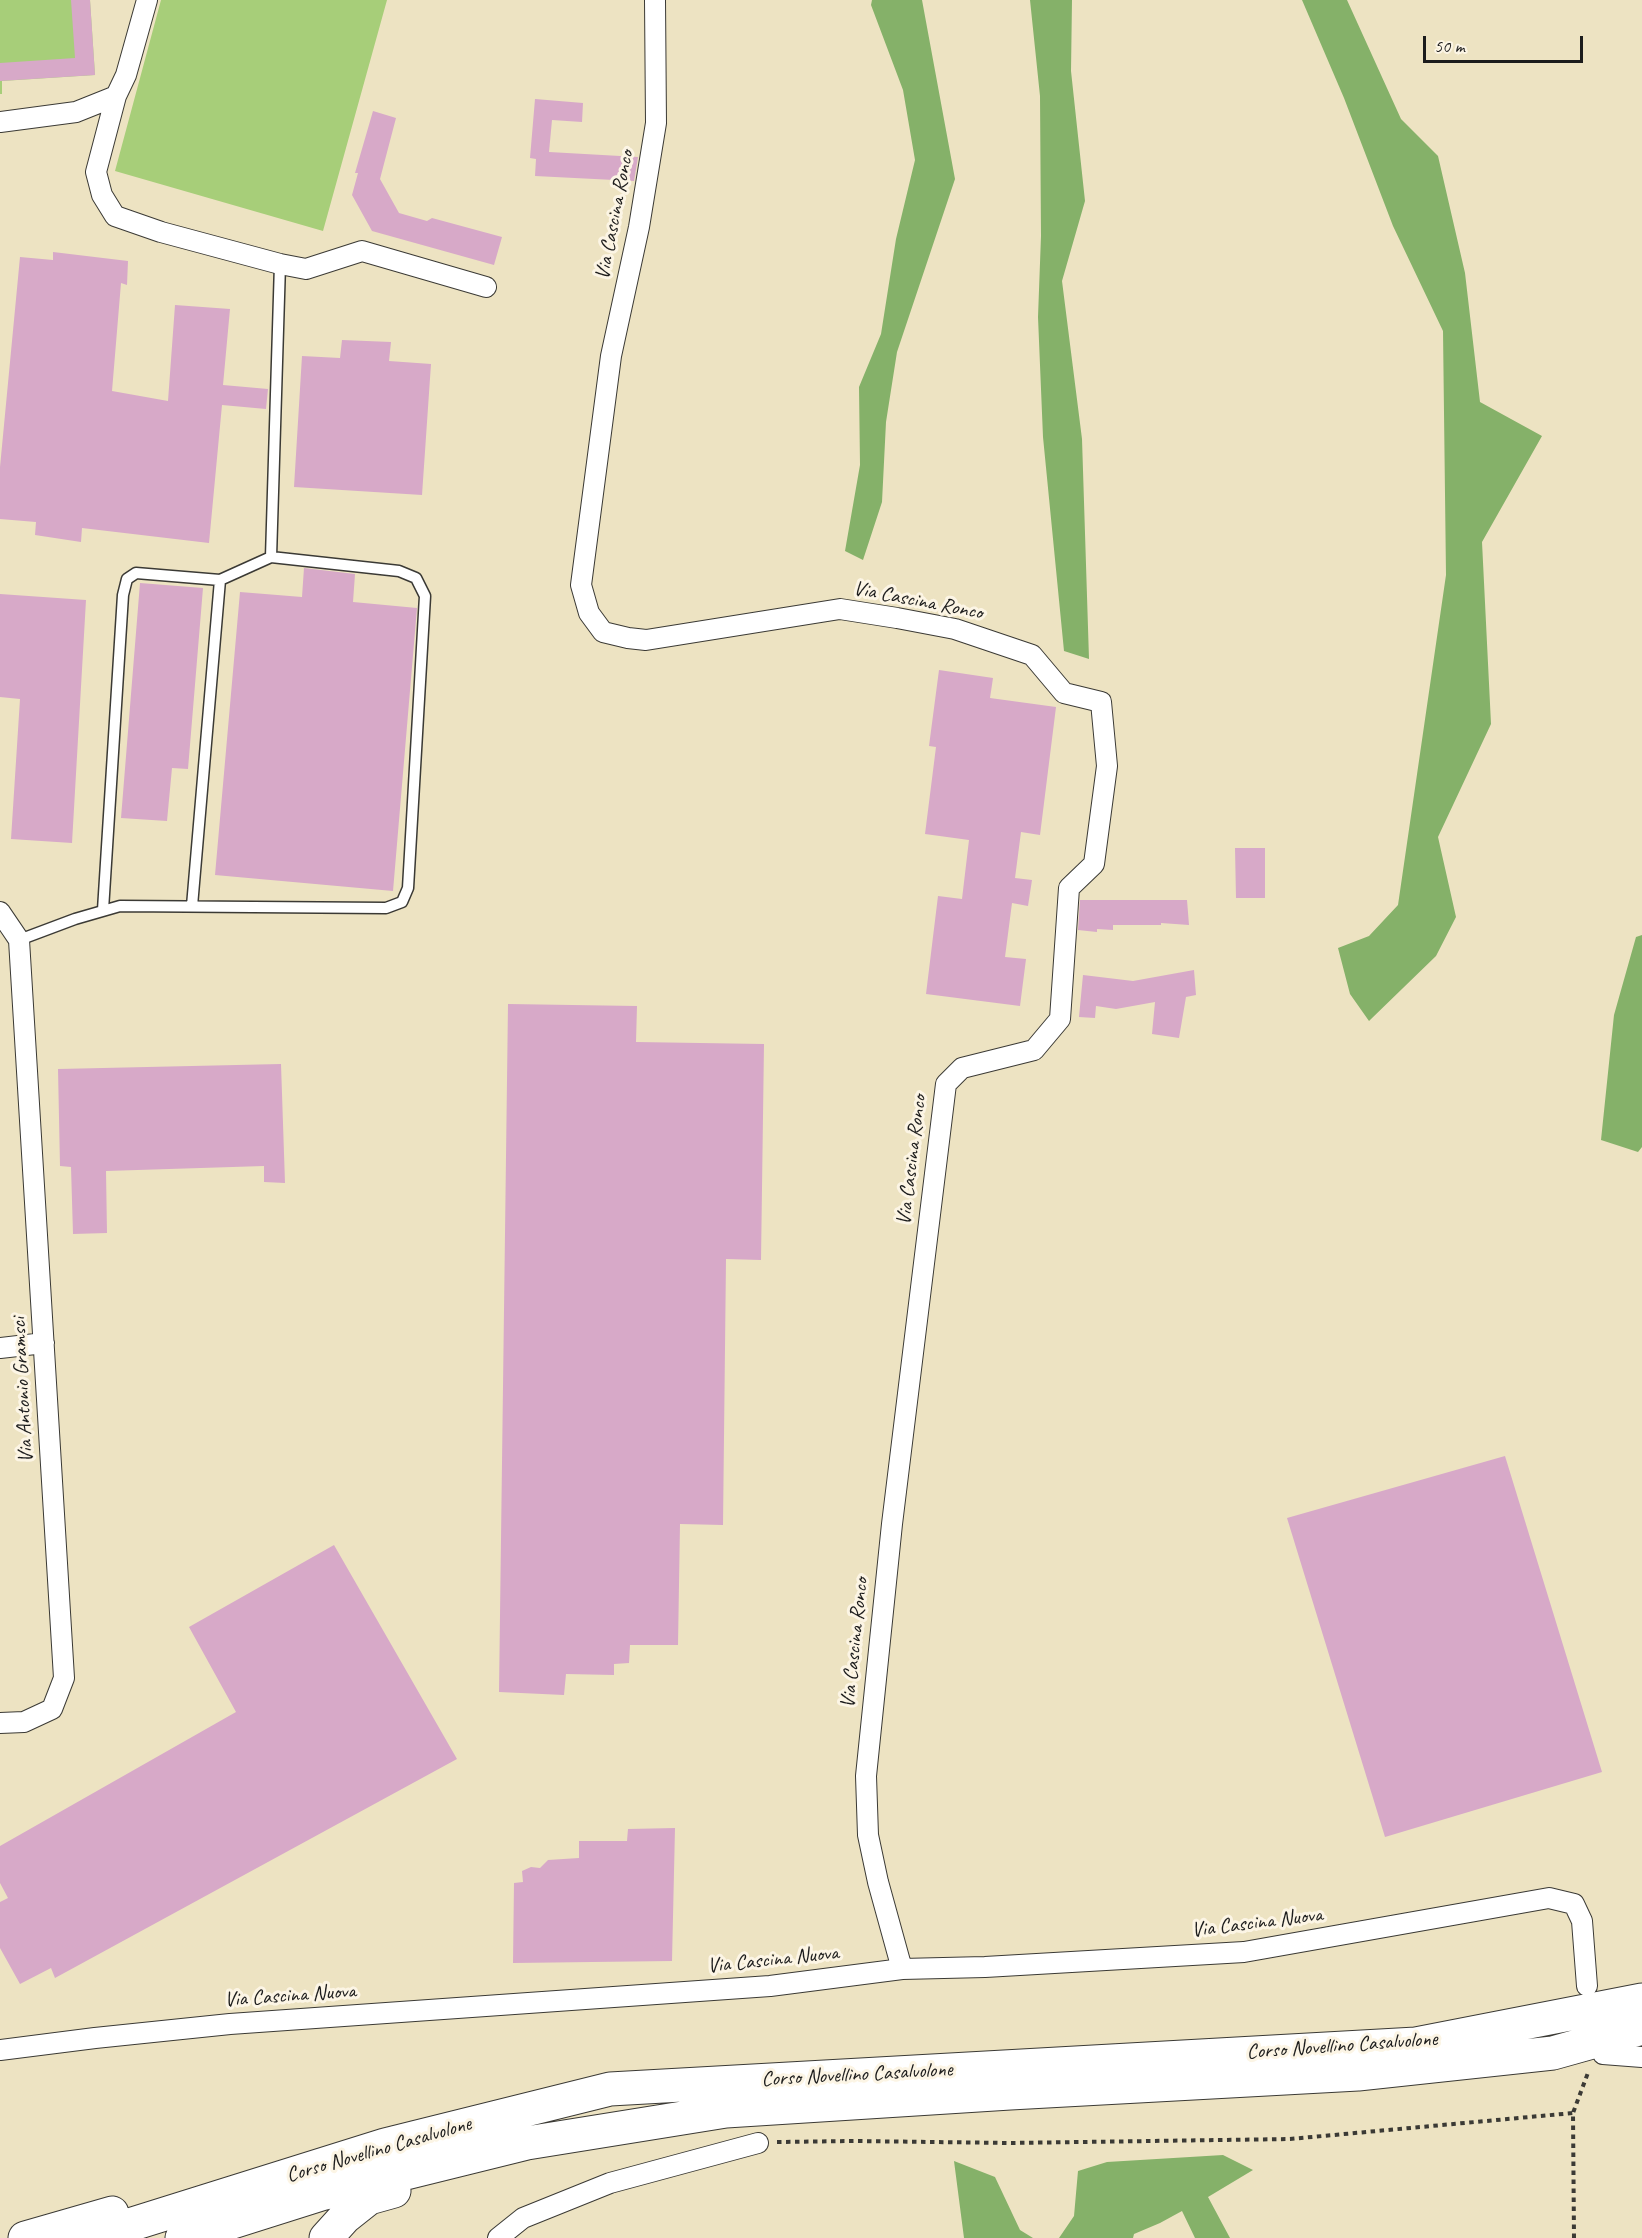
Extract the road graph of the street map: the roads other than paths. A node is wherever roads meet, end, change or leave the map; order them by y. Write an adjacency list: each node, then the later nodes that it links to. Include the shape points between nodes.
1 (147, 0): 3 (street, via 126,75)
2 (655, 0): 16 (street, Via Cascina Ronco, via 656,123 608,379 581,585 589,613 603,632 646,640 840,609 897,618 954,629 1032,655 1064,693 1101,702 1106,777 1094,864 1069,888 1060,1019 1034,1050 963,1068 945,1084 866,1776 868,1835)
3 (116, 96): 4 (street, via 76,112); 5 (street, via 96,172 102,195 115,216)
4 (0, 122)
5 (280, 264): 6 (street, via 306,269 362,251); 7 (lane)
6 (486, 287)
7 (271, 557): 8 (lane); 9 (lane, via 399,571 416,578 425,596 408,888 402,902 386,908)
8 (220, 580): 9 (lane); 10 (lane, via 136,573 127,579)
9 (192, 906): 10 (lane, via 120,906)
10 (103, 910): 12 (lane)
11 (0, 912): 12 (street)
12 (20, 940): 13 (street, Via Antonio Gramsci)
13 (44, 1344): 14 (street); 15 (street, Via Antonio Gramsci, via 64,1678 52,1709 24,1722)
14 (0, 1348)
15 (0, 1723)
16 (903, 1969): 17 (street, Via Cascina Nuova, via 1244,1953 1549,1898 1574,1904 1582,1921); 20 (street, Via Cascina Nuova, via 770,1986 230,2024)
17 (1587, 1986)
18 (1642, 2000): 25 (highway, Corso Novellino Casalvolone, via 1416,2044 610,2089)
19 (1642, 2028): 23 (highway, Corso Novellino Casalvolone, via 1553,2053 1358,2074 726,2111)
20 (0, 2050)
21 (1603, 2054): 22 (street)
22 (1642, 2057)
23 (699, 2116): 28 (highway, Corso Novellino Casalvolone, via 527,2143 321,2194); 29 (highway, via 369,2198)
24 (758, 2144): 30 (street, via 610,2182 523,2218)
25 (384, 2145): 26 (highway); 27 (highway, Corso Novellino Casalvolone)
26 (26, 2238)
27 (88, 2238)
28 (182, 2238)
29 (326, 2238)
30 (498, 2238)

